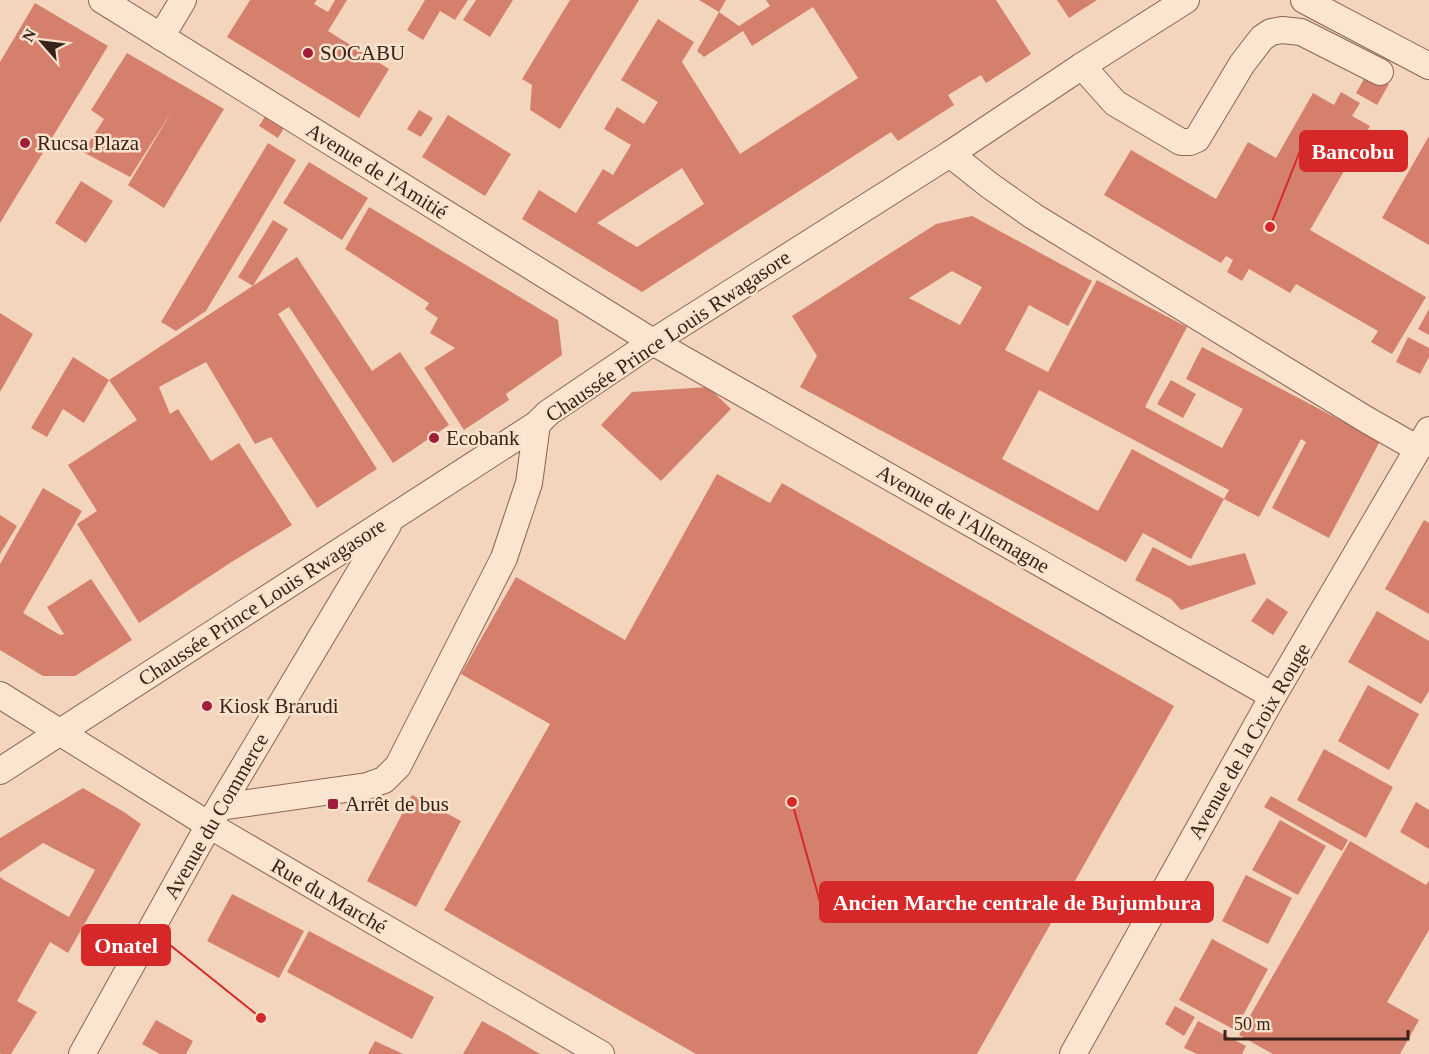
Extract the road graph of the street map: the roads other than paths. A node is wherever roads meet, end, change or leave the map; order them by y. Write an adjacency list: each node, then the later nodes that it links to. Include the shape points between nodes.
1 (102, 0): 5 (street, Avenue de l'Amitié)
2 (183, 0): 5 (street)
3 (1186, 0): 6 (street, Chaussée Prince Louis Rwagasore)
4 (1304, 0): 7 (street)
5 (161, 37): 10 (street, Avenue de l'Amitié)
6 (1082, 66): 8 (street, via 1115,103 1181,141 1190,142 1197,139 1242,64 1262,38 1272,32 1301,32); 9 (street, Chaussée Prince Louis Rwagasore)
7 (1429, 66)
8 (1380, 72)
9 (950, 154): 10 (street, Chaussée Prince Louis Rwagasore); 12 (street, via 1033,216 1367,420)
10 (653, 342): 11 (street, Chaussée Prince Louis Rwagasore); 15 (street, Avenue de l'Allemagne)
11 (537, 424): 13 (street, Chaussée Prince Louis Rwagasore); 18 (street, via 529,483 504,558 398,766 384,780 367,786)
12 (1424, 440): 15 (street, Avenue de la Croix Rouge)
13 (392, 519): 16 (street, Chaussée Prince Louis Rwagasore); 18 (street, Avenue du Commerce)
14 (0, 695): 16 (street, Rue du Marché)
15 (1273, 696): 19 (street, Avenue de la Croix Rouge)
16 (60, 732): 17 (street, Chaussée Prince Louis Rwagasore); 18 (street, Rue du Marché)
17 (0, 771)
18 (214, 816): 20 (street, Avenue du Commerce); 21 (street, Rue du Marché)
19 (1080, 1052)
20 (82, 1054)
21 (602, 1054)

